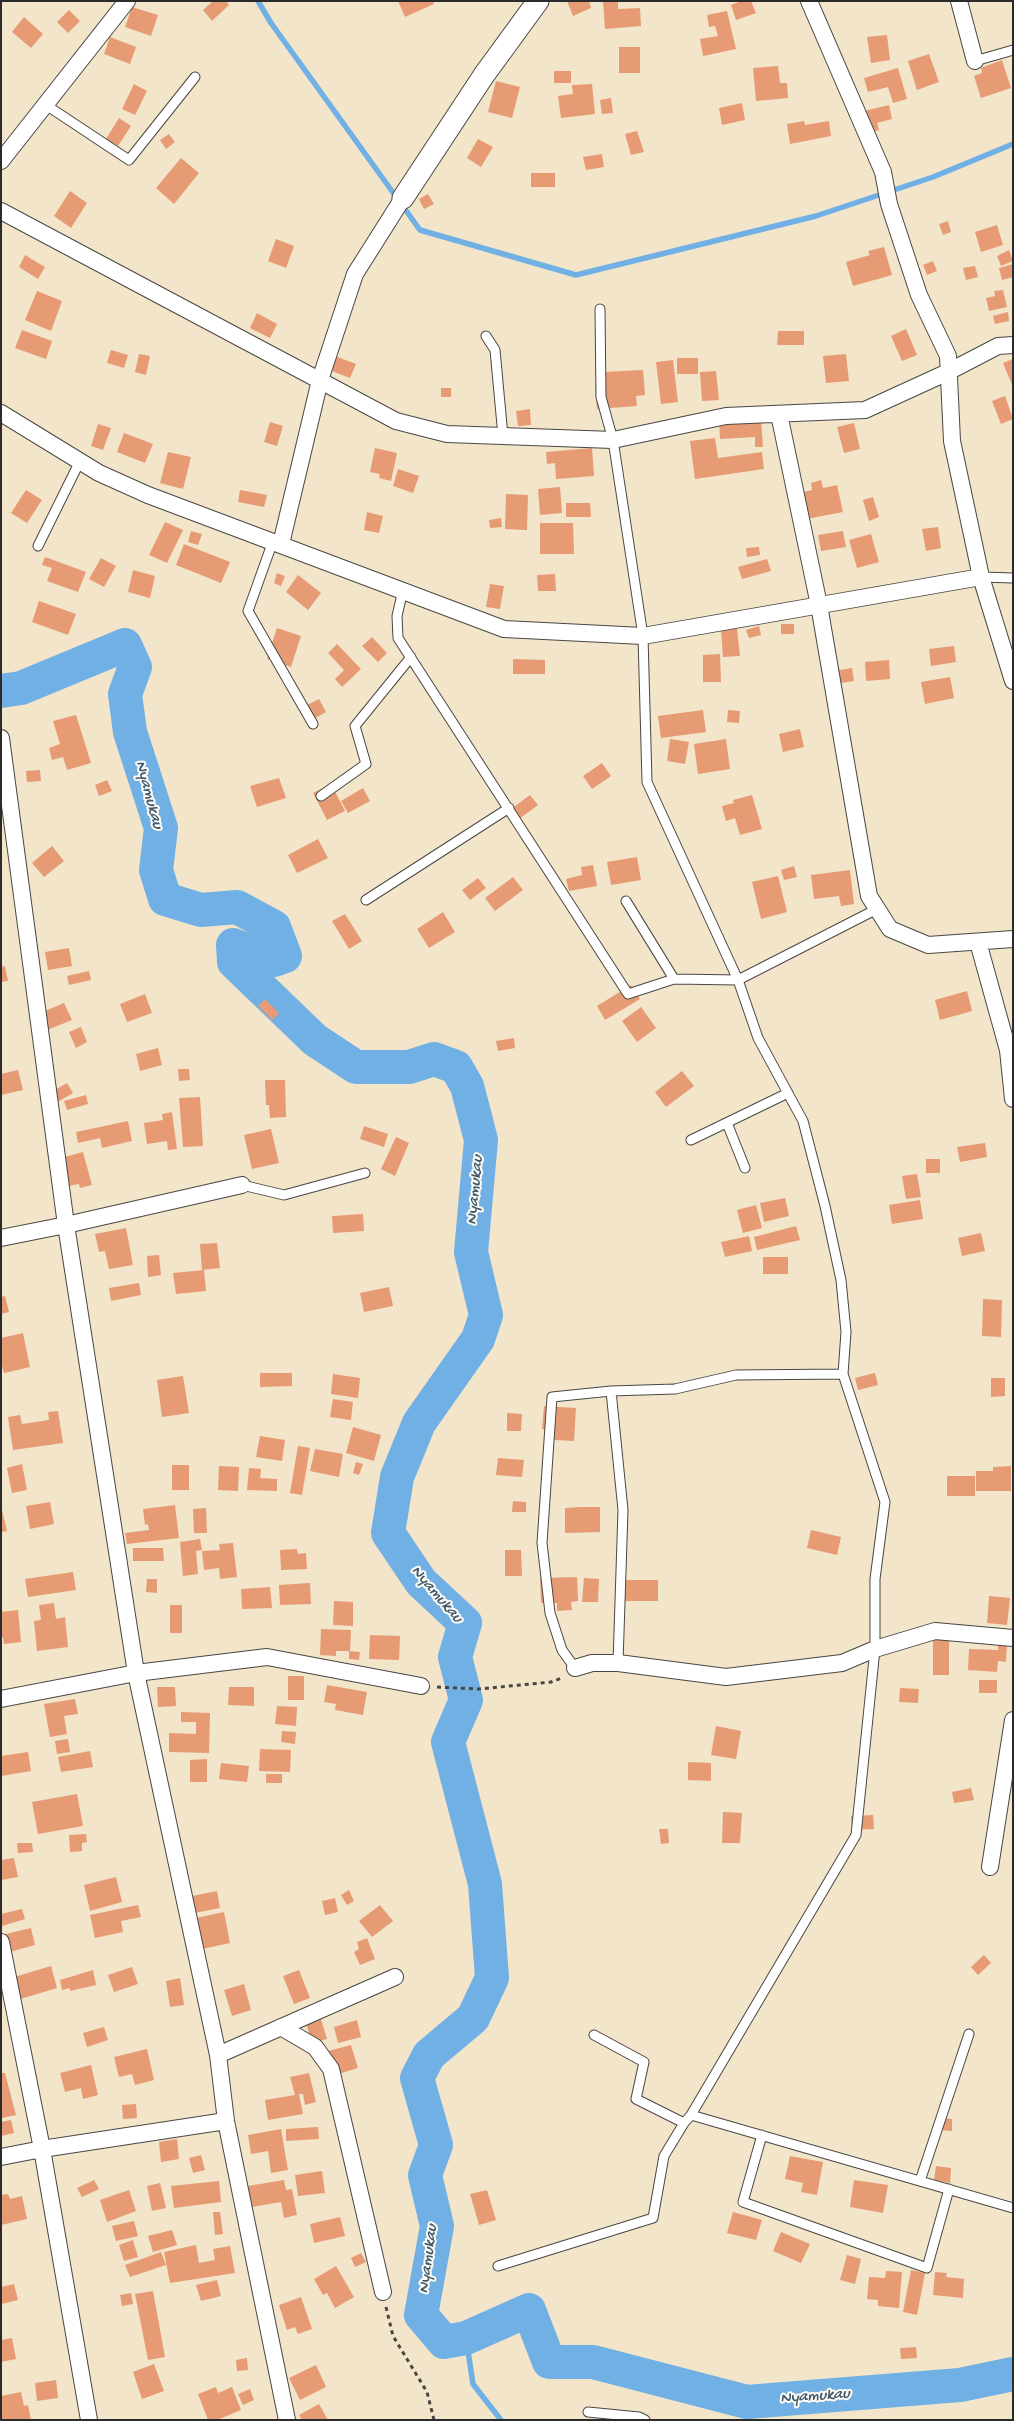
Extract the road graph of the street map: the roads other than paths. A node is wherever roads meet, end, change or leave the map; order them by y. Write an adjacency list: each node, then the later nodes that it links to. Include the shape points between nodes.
1 (127, 1): 8 (street)
2 (538, 1): 10 (street, via 484,74)
3 (809, 1): 15 (street, via 883,172 889,204 919,294 948,356)
4 (959, 1): 6 (street)
5 (1013, 50): 6 (lane)
6 (975, 61)
7 (195, 77): 8 (lane, via 130,160)
8 (46, 105): 9 (street)
9 (1, 161)
10 (400, 203): 16 (street, via 355,274)
11 (1, 211): 16 (street)
12 (600, 309): 20 (lane, via 601,397)
13 (486, 336): 19 (lane, via 495,350)
14 (1013, 345): 15 (street, via 998,346)
15 (948, 372): 18 (street, via 865,410); 24 (street, via 952,440)
16 (320, 380): 19 (street, via 396,421 447,434); 22 (street)
17 (1, 413): 21 (street)
18 (779, 414): 20 (street, via 726,416); 27 (street)
19 (503, 436): 20 (street)
20 (613, 440): 28 (lane)
21 (80, 461): 22 (street, via 148,494); 23 (lane)
22 (277, 543): 26 (street); 31 (lane, via 248,611)
23 (38, 546)
24 (981, 577): 25 (lane); 27 (street); 30 (street)
25 (1013, 578)
26 (403, 590): 28 (street, via 504,629); 29 (lane, via 397,616 398,638)
27 (819, 605): 28 (street); 37 (street, via 869,896)
28 (642, 636): 41 (lane, via 647,782)
29 (411, 657): 33 (lane, via 355,726 366,764); 34 (lane)
30 (1013, 681)
31 (313, 724)
32 (1, 738): 49 (street)
33 (321, 796)
34 (509, 808): 35 (lane); 40 (lane, via 628,994)
35 (366, 900)
36 (626, 901): 40 (lane)
37 (877, 910): 39 (street, via 890,929 928,945); 41 (lane)
38 (1013, 939): 39 (street)
39 (978, 942): 43 (street, via 1008,1050)
40 (674, 979): 41 (lane)
41 (738, 980): 42 (lane, via 758,1038)
42 (788, 1093): 44 (lane); 51 (lane, via 803,1121 841,1280 846,1332)
43 (1013, 1100)
44 (727, 1123): 45 (lane); 46 (lane)
45 (692, 1140)
46 (745, 1168)
47 (366, 1173): 48 (lane, via 284,1195)
48 (242, 1185): 49 (street)
49 (66, 1225): 50 (street); 57 (street)
50 (1, 1238)
51 (843, 1374): 52 (lane, via 736,1375 675,1389); 54 (lane, via 885,1502 875,1579)
52 (611, 1391): 55 (lane, via 623,1510); 56 (lane, via 552,1397 542,1543 550,1613 562,1650)
53 (1013, 1638): 54 (street, via 935,1631)
54 (875, 1649): 55 (street, via 842,1664 726,1677); 68 (lane, via 856,1834)
55 (618, 1663): 56 (street, via 592,1663)
56 (575, 1668)
57 (136, 1673): 58 (street, via 267,1657); 59 (street); 67 (street)
58 (421, 1686)
59 (1, 1700)
60 (1013, 1720): 61 (street)
61 (990, 1867)
62 (1, 1942): 72 (street)
63 (396, 1977): 64 (street)
64 (281, 2027): 67 (street); 78 (street, via 315,2047 331,2069)
65 (969, 2034): 74 (lane)
66 (594, 2036): 70 (lane, via 644,2062 636,2099)
67 (218, 2055): 69 (street)
68 (692, 2115): 70 (lane); 71 (lane)
69 (226, 2120): 72 (street); 81 (street)
70 (684, 2123): 77 (lane, via 664,2156 653,2218)
71 (762, 2135): 74 (lane); 75 (lane, via 743,2202 927,2268)
72 (42, 2149): 73 (street); 80 (street)
73 (1, 2157)
74 (920, 2181): 75 (lane)
75 (949, 2189): 76 (lane)
76 (1013, 2208)
77 (498, 2266)
78 (382, 2292)
79 (588, 2412): 82 (lane)
80 (89, 2420)
81 (287, 2420)
82 (645, 2420)

